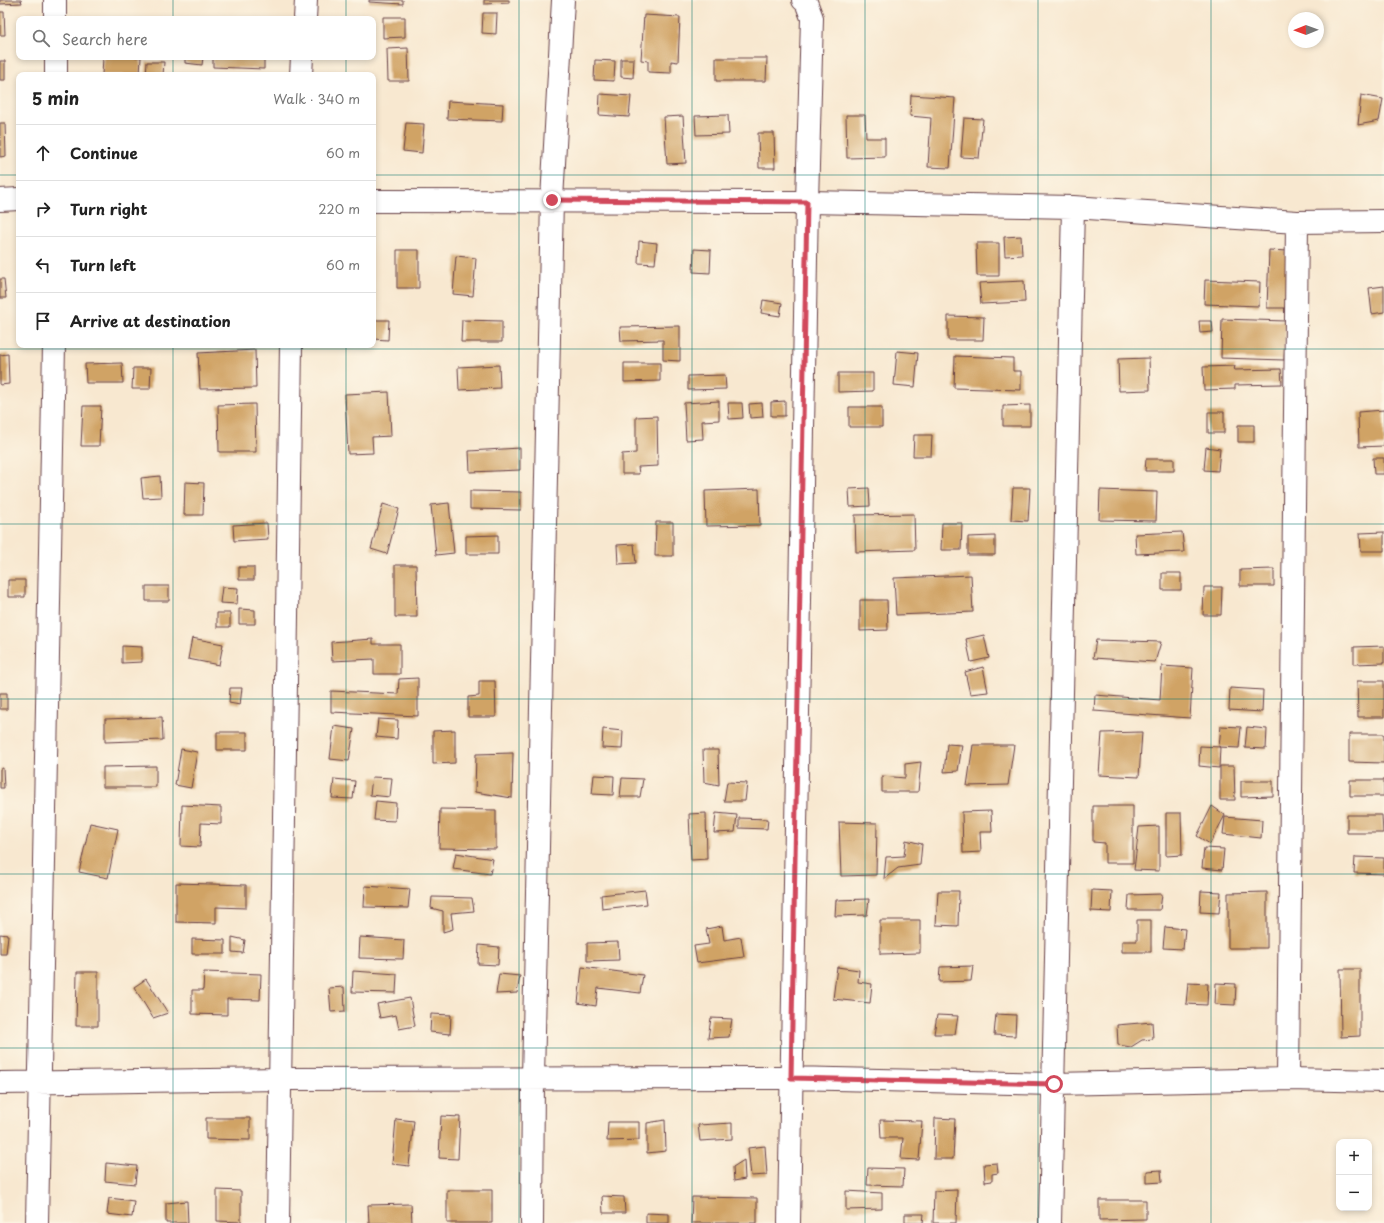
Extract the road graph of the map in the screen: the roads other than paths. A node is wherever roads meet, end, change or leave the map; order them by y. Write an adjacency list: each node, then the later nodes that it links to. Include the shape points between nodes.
1 (55, 0): 5 (street)
2 (306, 0): 6 (street)
3 (563, 0): 13 (street)
4 (803, 0): 15 (street, via 812,18)
5 (56, 16)
6 (305, 16)
7 (56, 60): 9 (street)
8 (302, 60): 10 (street)
9 (56, 72)
10 (301, 72)
11 (16, 199): 12 (street)
12 (0, 200)
13 (552, 200): 14 (street); 15 (street); 21 (street)
14 (376, 201)
15 (807, 202): 16 (street); 22 (street)
16 (1073, 207): 17 (street); 28 (street)
17 (1297, 222): 18 (street); 24 (street)
18 (1384, 222)
19 (54, 348): 27 (street)
20 (290, 348): 23 (street)
21 (533, 1078): 22 (street); 23 (street); 31 (street)
22 (791, 1078): 28 (street); 32 (street)
23 (279, 1079): 27 (street); 30 (street)
24 (1288, 1079): 25 (street); 28 (street)
25 (1384, 1081)
26 (0, 1083): 27 (street)
27 (40, 1083): 29 (street)
28 (1054, 1084): 33 (street)
29 (37, 1223)
30 (278, 1223)
31 (532, 1223)
32 (789, 1223)
33 (1050, 1223)

